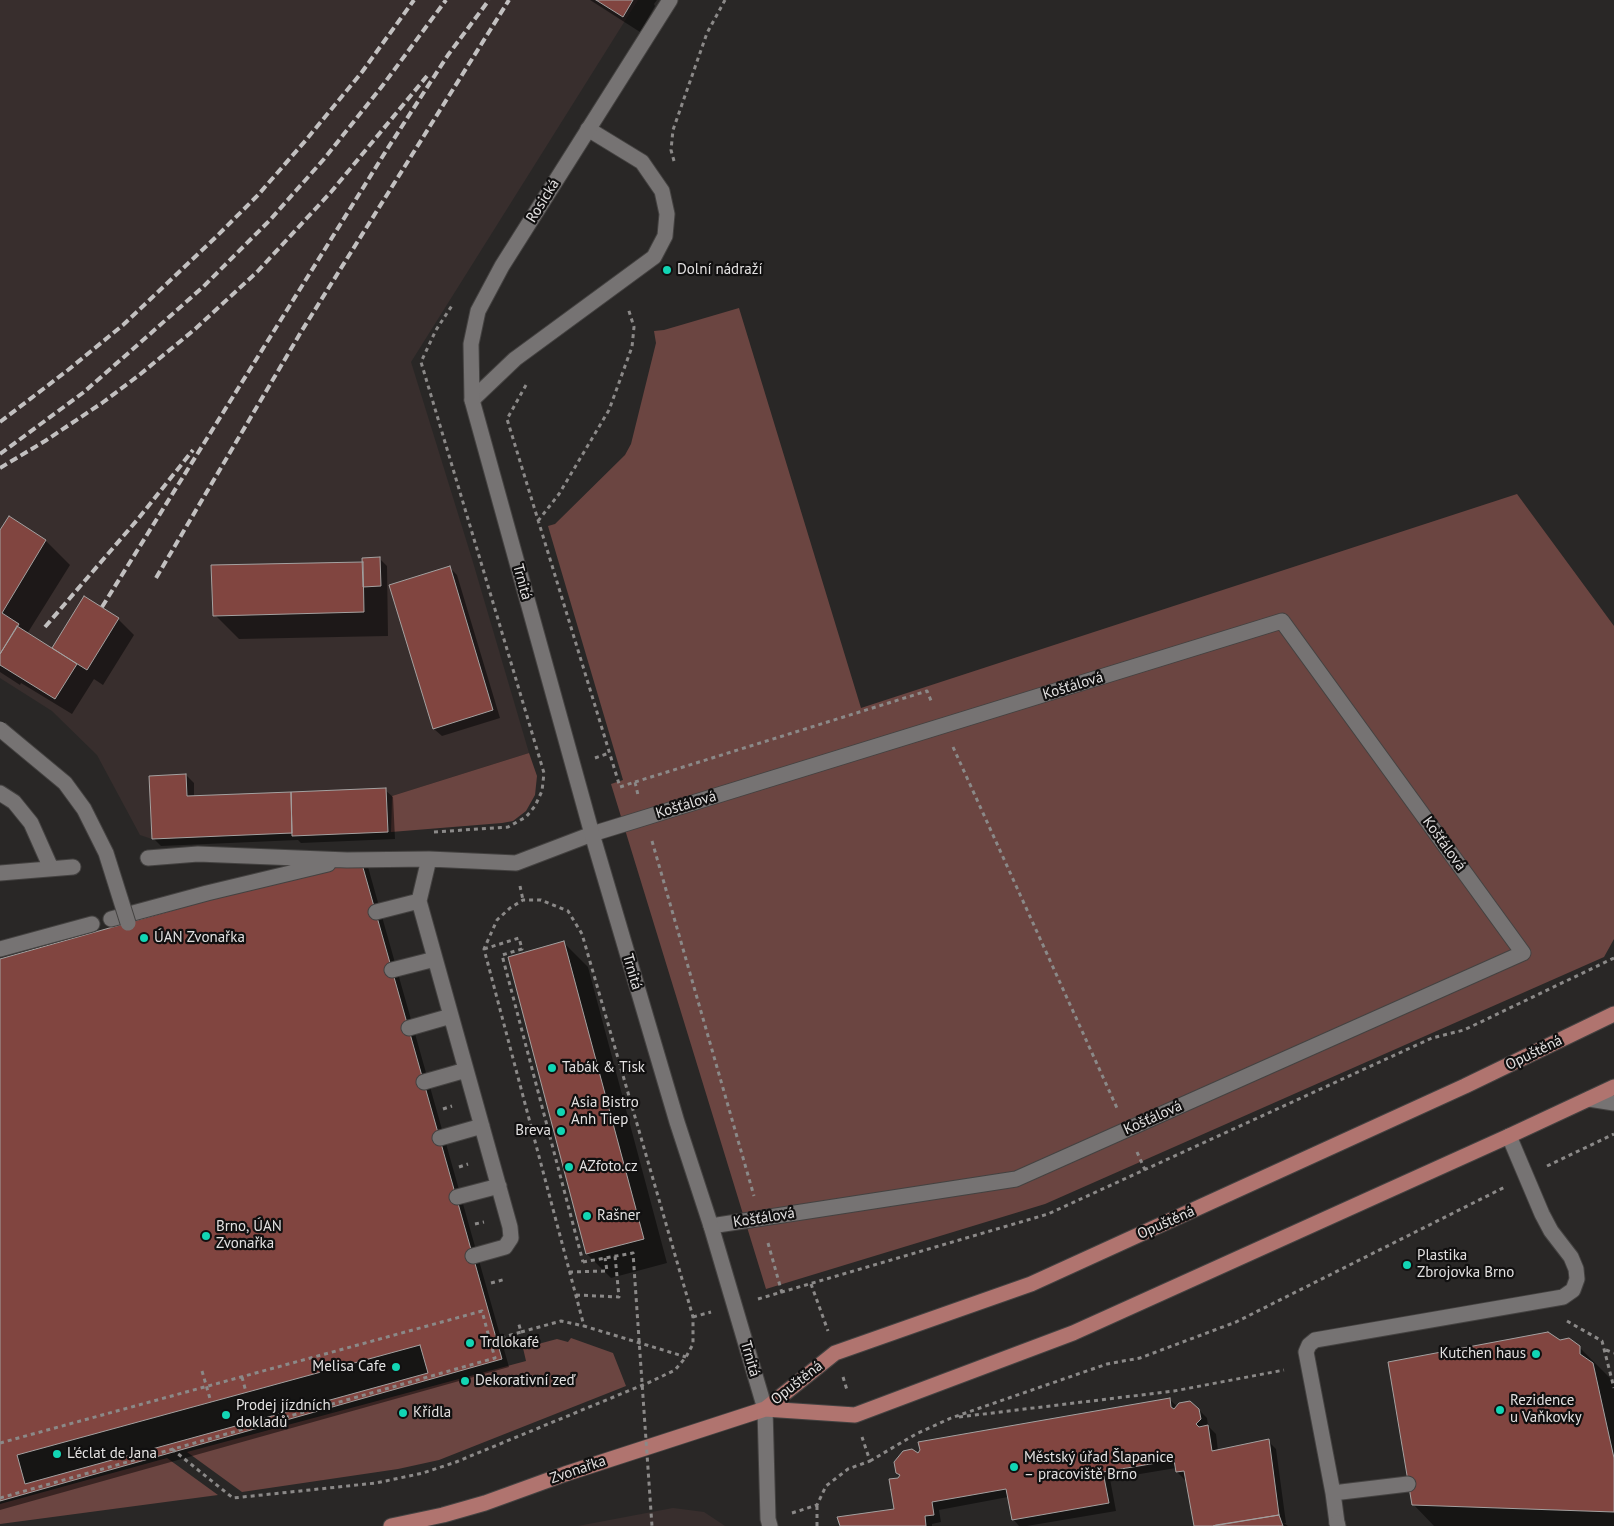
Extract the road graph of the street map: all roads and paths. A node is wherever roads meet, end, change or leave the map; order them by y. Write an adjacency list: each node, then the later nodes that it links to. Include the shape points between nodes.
1 (670, 0): 3 (street, Rosická)
2 (725, 0): 4 (path, via 707,33 673,130 671,150)
3 (588, 129): 8 (street, Rosická, via 502,266 478,311 471,344); 8 (street, via 642,162 662,191 667,214 665,236 654,257 515,359)
4 (675, 168)
5 (453, 303): 16 (path, via 421,362 544,773 542,791 535,806 526,817 508,827)
6 (627, 305): 10 (path, via 634,327 632,347 609,410 560,494)
7 (528, 382): 10 (path, via 506,419)
8 (472, 400): 9 (street, Rosická)
9 (478, 419): 17 (street, Trnitá)
10 (538, 521): 13 (path, via 620,787)
11 (943, 726): 13 (path, via 927,691); 15 (street, Košťálová); 43 (path); 43 (street, Košťálová, via 1282,621 1523,952)
12 (0, 729): 27 (street, bridge, via 65,783 84,809 106,853)
13 (635, 782): 15 (path)
14 (0, 793): 22 (street, via 14,802 31,823)
15 (645, 818): 17 (street, Košťálová); 51 (path)
16 (426, 832)
17 (592, 834): 19 (street, Košťálová, via 516,863); 52 (street, Trnitá)
18 (148, 858): 20 (street, via 198,854)
19 (429, 859): 20 (street, Košťálová); 24 (street)
20 (347, 860): 26 (street)
21 (73, 866): 22 (street)
22 (51, 868): 23 (street)
23 (0, 873)
24 (418, 901): 25 (street); 31 (street)
25 (376, 912)
26 (111, 919)
27 (128, 923)
28 (92, 924): 29 (street)
29 (0, 949)
30 (484, 949): 55 (path, bridge, via 519,938 522,948 502,955 584,1262); 56 (path); 68 (path, via 498,920 523,900 541,900 568,911 582,934 694,1317 693,1344)
31 (435, 958): 33 (street); 35 (street)
32 (1614, 958): 47 (path, via 1464,1030 1432,1038)
33 (392, 970)
34 (1614, 1014): 74 (main road, Opuštěná, via 1465,1086 1031,1284 835,1353)
35 (451, 1016): 36 (street); 37 (street)
36 (409, 1028)
37 (466, 1070): 38 (street); 42 (street)
38 (424, 1082)
39 (1614, 1087): 40 (main road, Opuštěná)
40 (1589, 1099): 41 (street); 45 (main road, Opuštěná)
41 (1614, 1103)
42 (482, 1126): 46 (street); 49 (street)
43 (1126, 1130): 47 (path); 51 (street, Košťálová, via 1016,1179)
44 (1614, 1134): 48 (path)
45 (1509, 1136): 48 (street); 74 (main road, Opuštěná, via 1073,1334 855,1415)
46 (440, 1138)
47 (1145, 1170): 59 (path, via 1048,1214)
48 (1526, 1176): 77 (path, via 1236,1322 1140,1358 1107,1364 951,1418); 79 (street, via 1542,1214 1574,1263 1577,1279 1573,1290 1563,1297 1315,1340 1309,1345 1306,1352)
49 (499, 1186): 50 (street); 53 (street, via 511,1238 505,1247)
50 (457, 1197)
51 (761, 1219): 52 (street, Košťálová); 60 (path)
52 (711, 1226): 74 (street, Trnitá)
53 (473, 1256)
54 (615, 1256): 55 (path, bridge); 61 (path, via 619,1297); 84 (path, bridge, via 633,1253)
55 (605, 1258): 56 (path, via 607,1271)
56 (569, 1272): 61 (path)
57 (506, 1279): 58 (path)
58 (491, 1283)
59 (812, 1284)
60 (782, 1292)
61 (576, 1295): 63 (path)
62 (518, 1321): 64 (path)
63 (584, 1326): 64 (path, via 561,1321); 68 (path)
64 (521, 1332): 65 (path)
65 (490, 1340): 70 (path, via 482,1311); 76 (path, via 495,1358 255,1423)
66 (1605, 1350): 67 (path)
67 (1614, 1353)
68 (686, 1358): 76 (path, via 675,1370 659,1378 456,1462 376,1484 233,1498)
69 (202, 1370): 71 (path)
70 (242, 1377): 71 (path); 72 (path)
71 (206, 1386): 73 (path); 75 (path)
72 (246, 1392)
73 (211, 1402)
74 (765, 1409): 83 (main road, Zvonařka, via 485,1503); 85 (street, Trnitá)
75 (0, 1443)
76 (172, 1449): 80 (path)
77 (870, 1460)
78 (1408, 1484): 79 (street)
79 (1333, 1493): 82 (street)
80 (0, 1498)
81 (818, 1506): 86 (path)
82 (1337, 1525)
83 (391, 1526)
84 (652, 1526)
85 (770, 1526)
86 (817, 1526)

